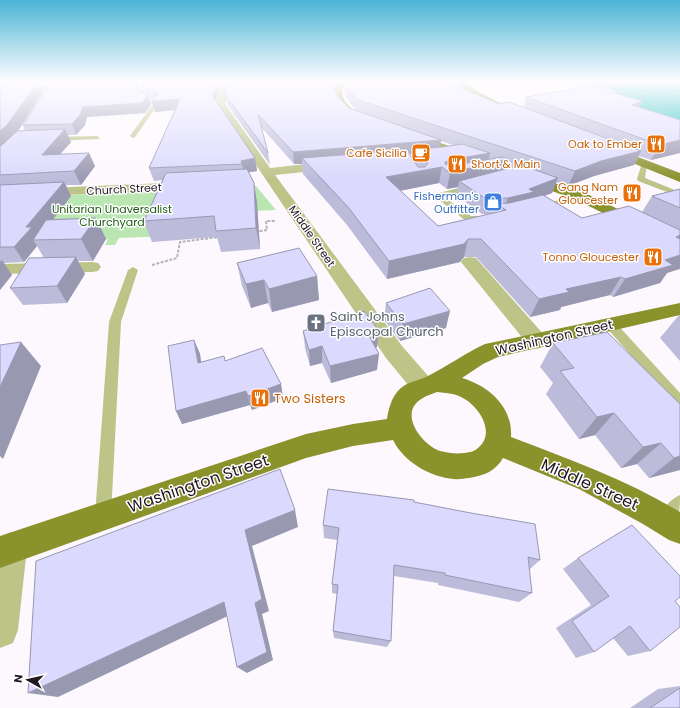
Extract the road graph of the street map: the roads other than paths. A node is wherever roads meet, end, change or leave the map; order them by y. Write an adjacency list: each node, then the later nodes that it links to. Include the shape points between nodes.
1 (149, 114): 6 (lane)
2 (226, 114): 16 (street, Middle Street)
3 (352, 114): 4 (main road)
4 (374, 122)
5 (403, 133): 10 (main road)
6 (133, 136)
7 (97, 138): 8 (lane)
8 (50, 139)
9 (600, 146): 12 (main road)
10 (462, 153): 11 (street); 15 (main road)
11 (434, 158)
12 (644, 164): 17 (main road); 21 (lane, via 641,179)
13 (344, 165): 16 (street)
14 (485, 172): 15 (lane)
15 (505, 174): 22 (main road, via 521,174)
16 (266, 178): 33 (street, Middle Street, via 299,219 394,352)
17 (680, 178)
18 (483, 184): 24 (lane, via 438,196 469,219)
19 (204, 185): 20 (street, Church Street)
20 (0, 194)
21 (680, 195)
22 (581, 197): 23 (lane); 25 (main road)
23 (534, 209)
24 (489, 218)
25 (680, 245)
26 (470, 262): 32 (street)
27 (92, 267): 28 (street)
28 (0, 269)
29 (133, 270): 37 (lane, via 115,322)
30 (680, 308): 31 (main road, Washington Street)
31 (610, 324): 32 (main road, Washington Street); 34 (lane)
32 (537, 341): 33 (main road, Washington Street, via 493,350)
33 (429, 384): 35 (main road, via 410,392 402,402 398,415); 36 (main road, via 450,384 478,395 489,405 496,418 500,431)
34 (680, 402)
35 (400, 428): 36 (main road, via 406,441 417,453 431,462 448,467 464,467 479,463 490,455); 37 (main road, Washington Street, via 306,446)
36 (498, 444): 38 (main road, Middle Street, via 589,480 654,513)
37 (104, 516): 39 (main road, Washington Street)
38 (675, 518)
39 (5, 550): 40 (street)
40 (0, 630)

